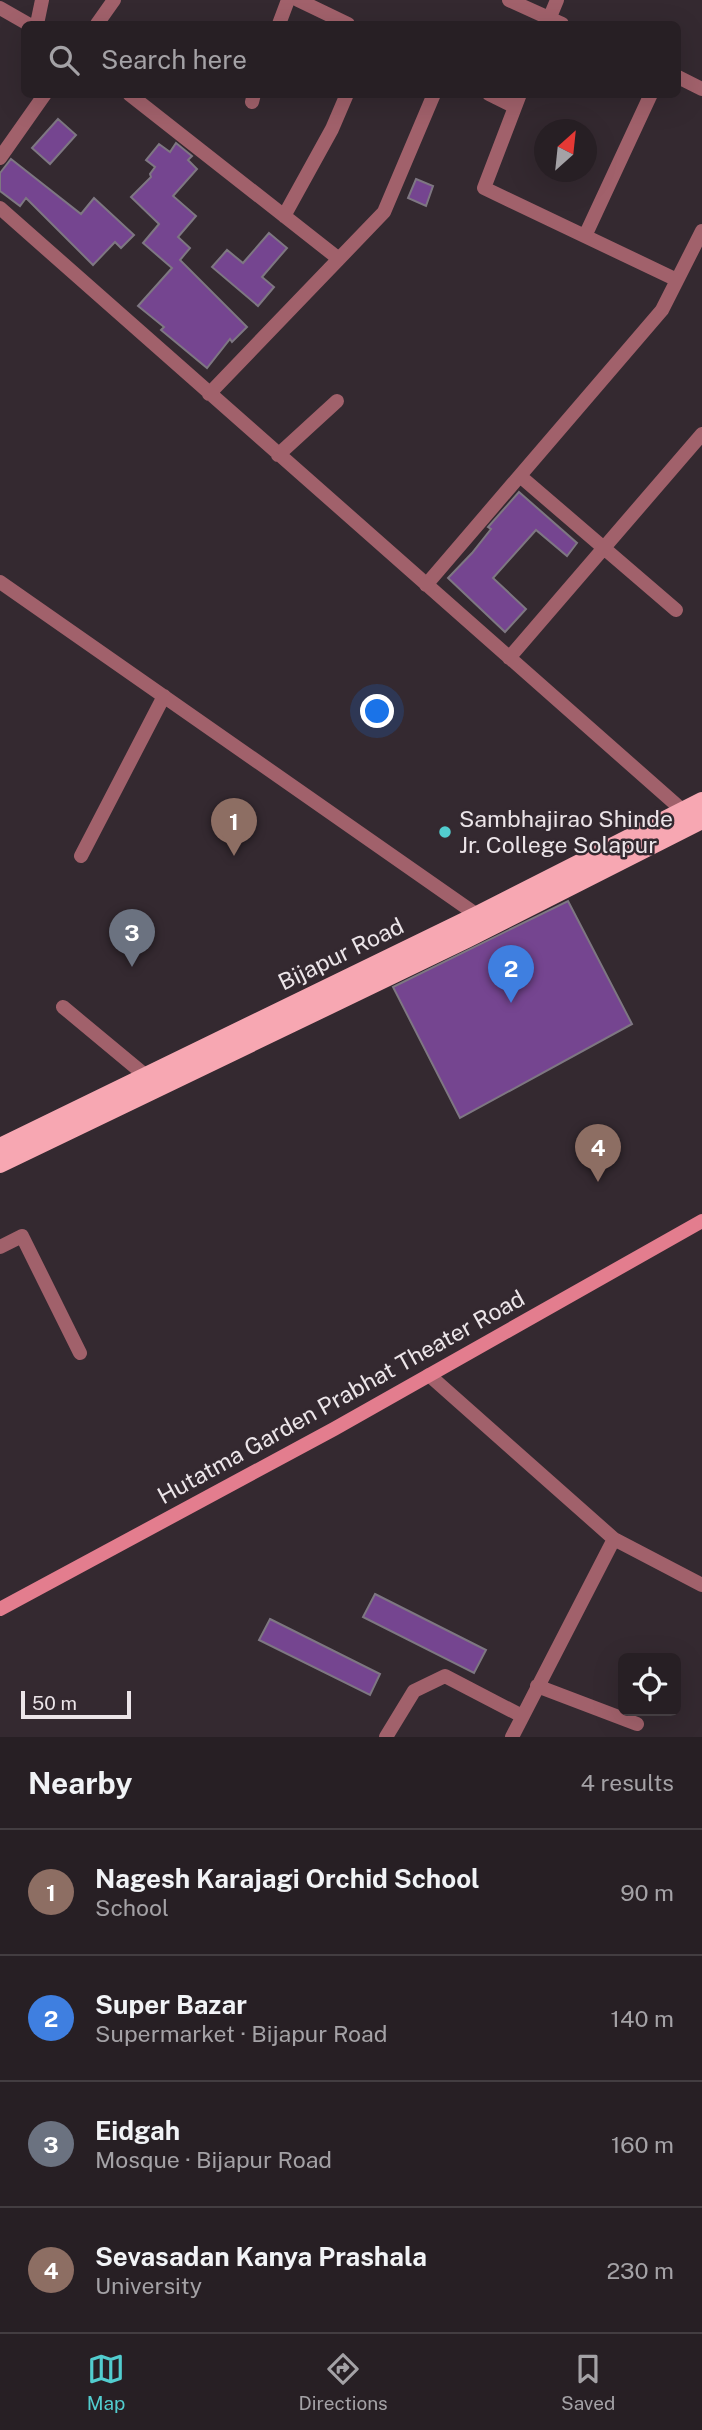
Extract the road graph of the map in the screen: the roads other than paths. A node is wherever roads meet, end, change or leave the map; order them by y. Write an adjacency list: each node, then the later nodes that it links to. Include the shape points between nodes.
1 (42, 0): 9 (street)
2 (114, 0): 10 (street)
3 (288, 0): 11 (street)
4 (298, 0): 12 (street)
5 (509, 0): 13 (street)
6 (557, 0): 14 (street)
7 (0, 8): 8 (street)
8 (23, 21)
9 (38, 21)
10 (99, 21)
11 (280, 21)
12 (342, 21)
13 (549, 21)
14 (553, 21)
15 (681, 79): 16 (street)
16 (702, 89)
17 (42, 98): 23 (street)
18 (134, 98): 25 (street)
19 (345, 98): 25 (street)
20 (433, 98): 28 (street, via 384,212)
21 (649, 98): 27 (street)
22 (517, 101): 27 (street, via 484,188)
23 (0, 158)
24 (0, 208): 30 (street)
25 (284, 216): 28 (street)
26 (702, 231): 29 (street)
27 (585, 236): 29 (street)
28 (339, 259): 30 (street)
29 (677, 280): 34 (street, via 662,310)
30 (209, 394): 33 (street)
31 (337, 401): 33 (street)
32 (702, 434): 35 (street)
33 (278, 455): 37 (street)
34 (520, 476): 35 (street); 37 (street)
35 (604, 549): 38 (street); 39 (street)
36 (0, 582): 40 (street)
37 (426, 585): 39 (street)
38 (676, 610)
39 (509, 657): 42 (street)
40 (164, 696): 44 (street); 45 (street)
41 (702, 801): 42 (main road, Bijapur Road)
42 (682, 810): 43 (street); 45 (main road, Bijapur Road)
43 (699, 822): 45 (main road)
44 (81, 856)
45 (481, 922): 47 (main road, Bijapur Road); 49 (main road)
46 (63, 1007): 47 (street)
47 (146, 1076): 48 (main road, Bijapur Road)
48 (0, 1147)
49 (0, 1164)
50 (702, 1221): 53 (street, Hutatma Garden Prabhat Theater Road)
51 (0, 1247): 52 (street, via 22,1236)
52 (80, 1353)
53 (429, 1375): 54 (street); 56 (street, Hutatma Garden Prabhat Theater Road)
54 (614, 1539): 55 (street); 57 (street)
55 (702, 1585)
56 (0, 1609)
57 (537, 1686): 58 (street); 59 (street)
58 (522, 1716): 60 (street, via 445,1676 414,1691); 61 (street)
59 (637, 1724)
60 (386, 1737)
61 (512, 1737)

